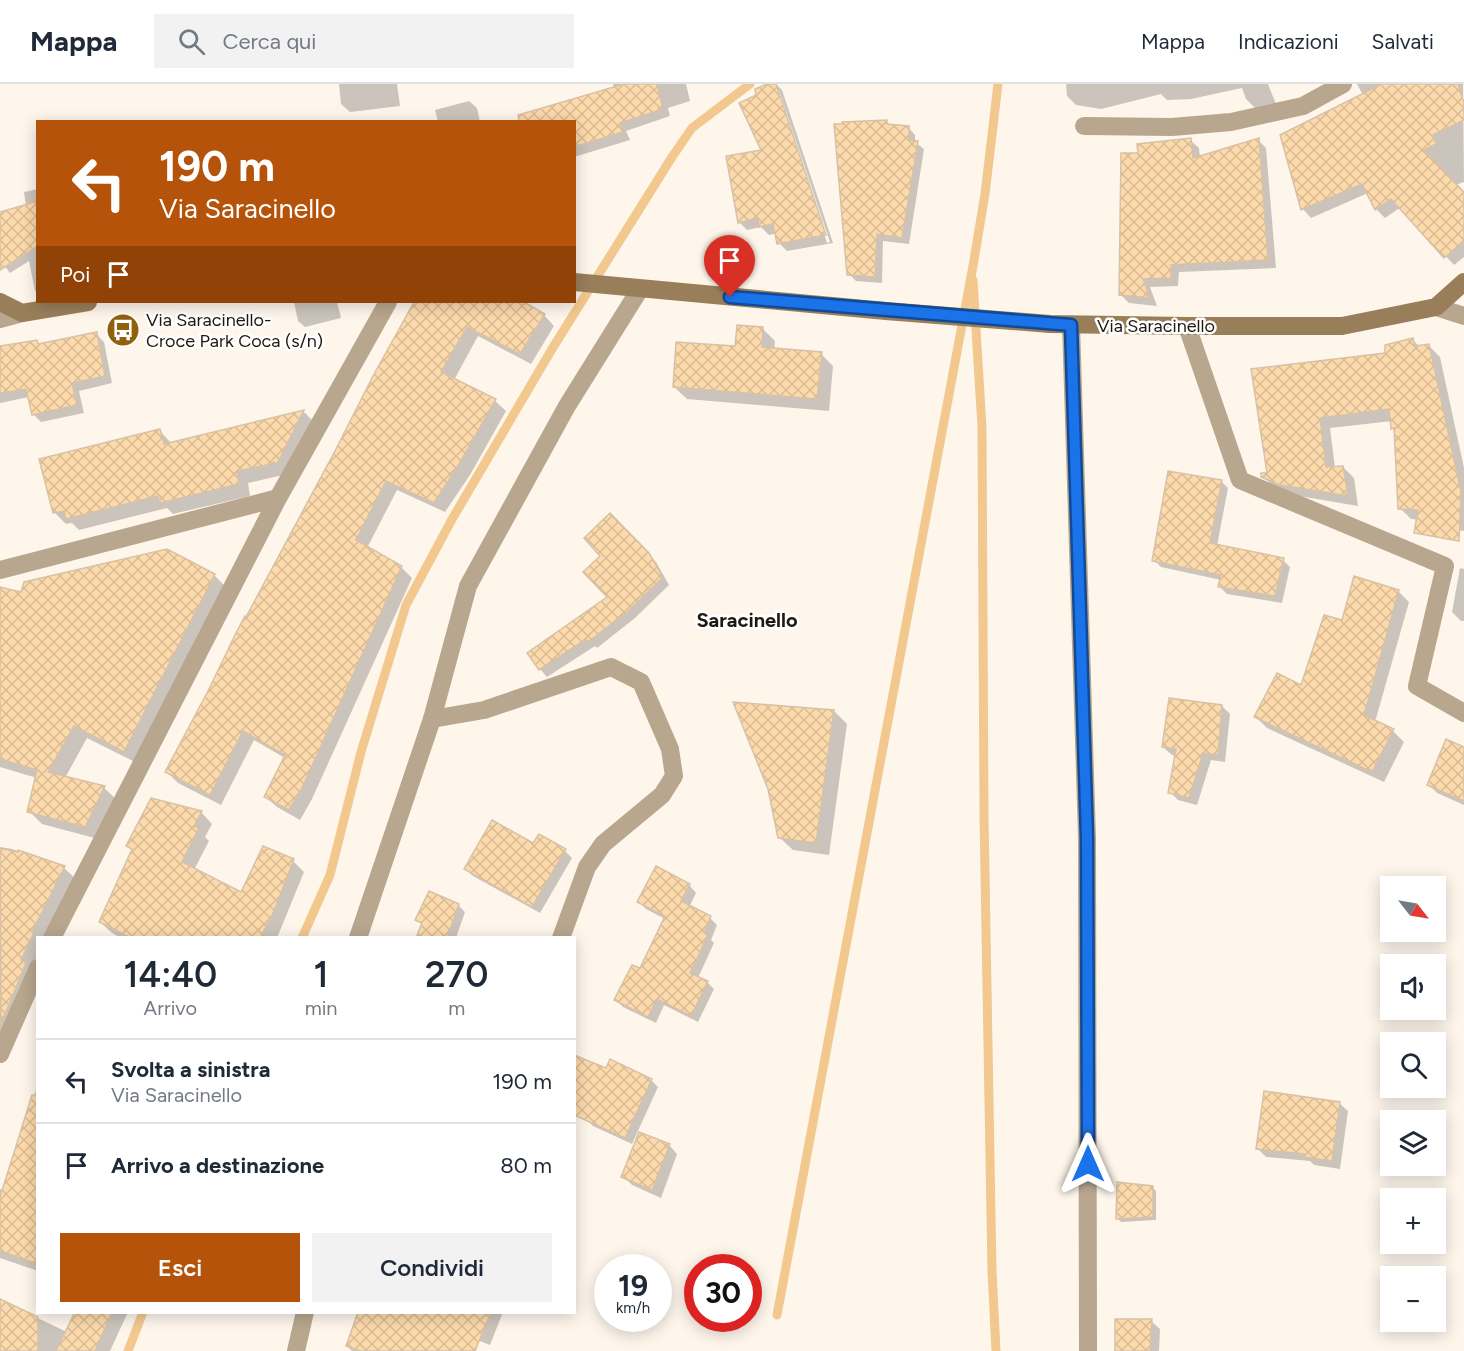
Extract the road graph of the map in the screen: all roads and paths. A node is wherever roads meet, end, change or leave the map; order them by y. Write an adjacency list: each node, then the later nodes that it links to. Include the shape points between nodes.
1 (1343, 84): 2 (street, via 1303,106 1231,122 1172,128)
2 (1084, 126)
3 (576, 282): 5 (street, Via Saracinello)
4 (1464, 282): 9 (street)
5 (631, 288): 13 (street, Via Saracinello); 18 (street, via 468,586)
6 (0, 302): 10 (street)
7 (82, 303): 10 (street)
8 (387, 303): 15 (street)
9 (1436, 307): 11 (street); 14 (street, Via Saracinello, via 1342,326)
10 (22, 313): 12 (street)
11 (1464, 316)
12 (0, 319)
13 (1071, 325): 14 (street, Via Saracinello); 26 (street, via 1087,838)
14 (1187, 327): 17 (street, via 1240,480 1445,566 1417,686)
15 (278, 498): 16 (street); 19 (street)
16 (0, 570)
17 (1464, 713)
18 (432, 719): 20 (street); 21 (street, via 484,710 611,667 641,682 670,749 674,776 662,795 603,844 587,867)
19 (53, 936)
20 (359, 936)
21 (562, 936)
22 (36, 973): 23 (street)
23 (0, 1054)
24 (304, 1314): 25 (street)
25 (296, 1351)
26 (1088, 1351)

